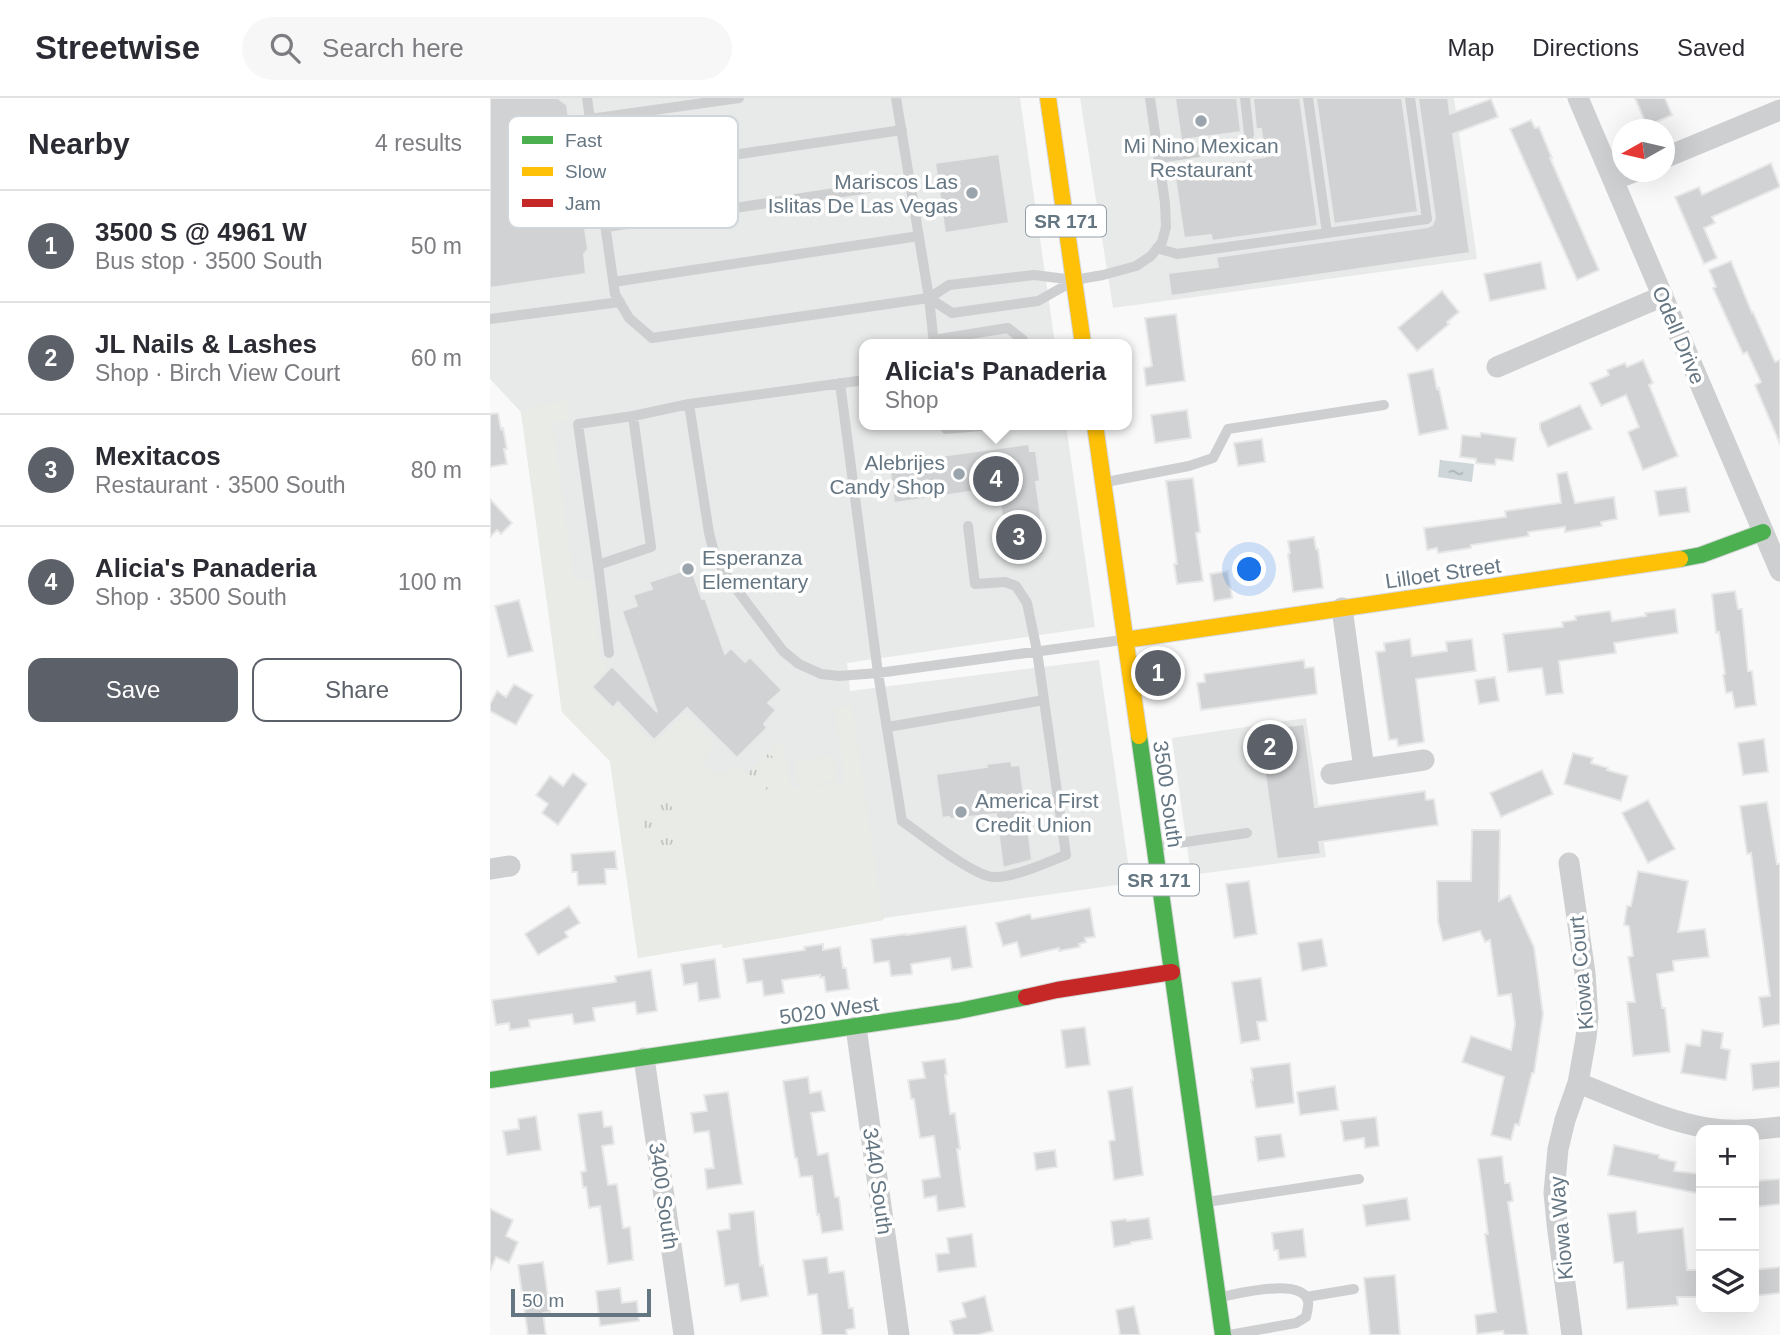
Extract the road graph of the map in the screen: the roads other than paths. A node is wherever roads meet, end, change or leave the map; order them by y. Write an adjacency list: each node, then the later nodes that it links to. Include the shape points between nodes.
1 (587, 98): 11 (lane)
2 (739, 98): 12 (lane)
3 (896, 98): 13 (lane)
4 (1048, 98): 25 (street, SR 171)
5 (1150, 98): 16 (lane)
6 (1245, 98): 16 (lane, via 1246,142)
7 (1308, 98): 22 (lane)
8 (1410, 98): 22 (lane, via 1427,219)
9 (1578, 98): 17 (street, Odell Drive)
10 (1780, 110): 14 (street)
11 (590, 116)
12 (611, 116)
13 (902, 130): 15 (lane); 18 (lane)
14 (1675, 153)
15 (738, 154)
16 (1159, 158): 24 (lane, via 1166,227)
17 (1612, 175)
18 (910, 182): 20 (lane); 23 (lane)
19 (1615, 182): 27 (street, Odell Drive)
20 (738, 207)
21 (606, 228): 26 (lane)
22 (1327, 233): 24 (lane, via 1177,254)
23 (919, 236): 26 (lane); 28 (lane)
24 (1157, 248): 25 (lane, via 1136,266)
25 (1074, 280): 28 (lane, via 1034,275 948,285); 28 (lane, via 1038,302 952,313); 33 (street, SR 171)
26 (616, 293): 28 (lane, via 629,318 652,338); 29 (lane)
27 (1663, 296): 34 (street); 43 (street, Odell Drive)
28 (929, 298): 30 (lane)
29 (490, 319)
30 (934, 339)
31 (950, 339): 32 (lane, via 1008,328)
32 (1022, 339)
33 (1082, 339)
34 (1497, 367)
35 (859, 381): 36 (lane)
36 (839, 383): 37 (lane); 50 (lane)
37 (690, 404): 39 (lane); 50 (lane, via 709,533 725,575 799,664 821,674)
38 (1384, 405): 41 (lane, via 1228,429 1213,458)
39 (633, 416): 44 (lane, via 651,547); 44 (lane, via 578,424)
40 (1096, 430): 41 (street, 3500 South / SR 171)
41 (1103, 482): 47 (street, 3500 South / SR 171)
42 (968, 526): 48 (lane, via 975,584 1016,586 1027,603)
43 (1763, 532): 45 (street, Odell Drive); 46 (street, Lilloet Street, via 1667,562)
44 (598, 565): 49 (lane)
45 (1780, 571)
46 (1342, 608): 47 (street, Lilloet Street); 54 (street)
47 (1125, 640): 48 (lane); 57 (street, 3500 South / SR 171)
48 (1037, 651): 50 (lane); 51 (lane)
49 (609, 653)
50 (878, 673): 52 (lane)
51 (1044, 700): 52 (lane); 52 (lane, via 1066,855 993,877 976,873 902,821)
52 (888, 727)
53 (1424, 760): 54 (street)
54 (1364, 769): 55 (street)
55 (1331, 774)
56 (1247, 833): 57 (lane)
57 (1155, 846): 59 (street, 3500 South / SR 171)
58 (1569, 863): 63 (street, Kiowa Court, via 1587,1007)
59 (1172, 972): 60 (street, 5020 West); 66 (street, 3500 South / SR 171)
60 (856, 1027): 61 (street, 5020 West); 71 (street, 3440 South)
61 (644, 1058): 62 (street, 5020 West); 70 (street, 3400 South)
62 (490, 1080)
63 (1578, 1083): 64 (street, via 1707,1128); 74 (street, Kiowa Way, via 1561,1134 1554,1179)
64 (1780, 1127)
65 (1359, 1179): 66 (lane)
66 (1205, 1203): 69 (street, 3500 South / SR 171)
67 (1353, 1289): 68 (lane)
68 (1306, 1297): 69 (lane, via 1294,1288 1280,1287); 73 (lane, via 1306,1317 1296,1323)
69 (1218, 1298): 72 (street, 3500 South / SR 171)
70 (684, 1335)
71 (899, 1335)
72 (1223, 1335)
73 (1229, 1335)
74 (1573, 1335)

